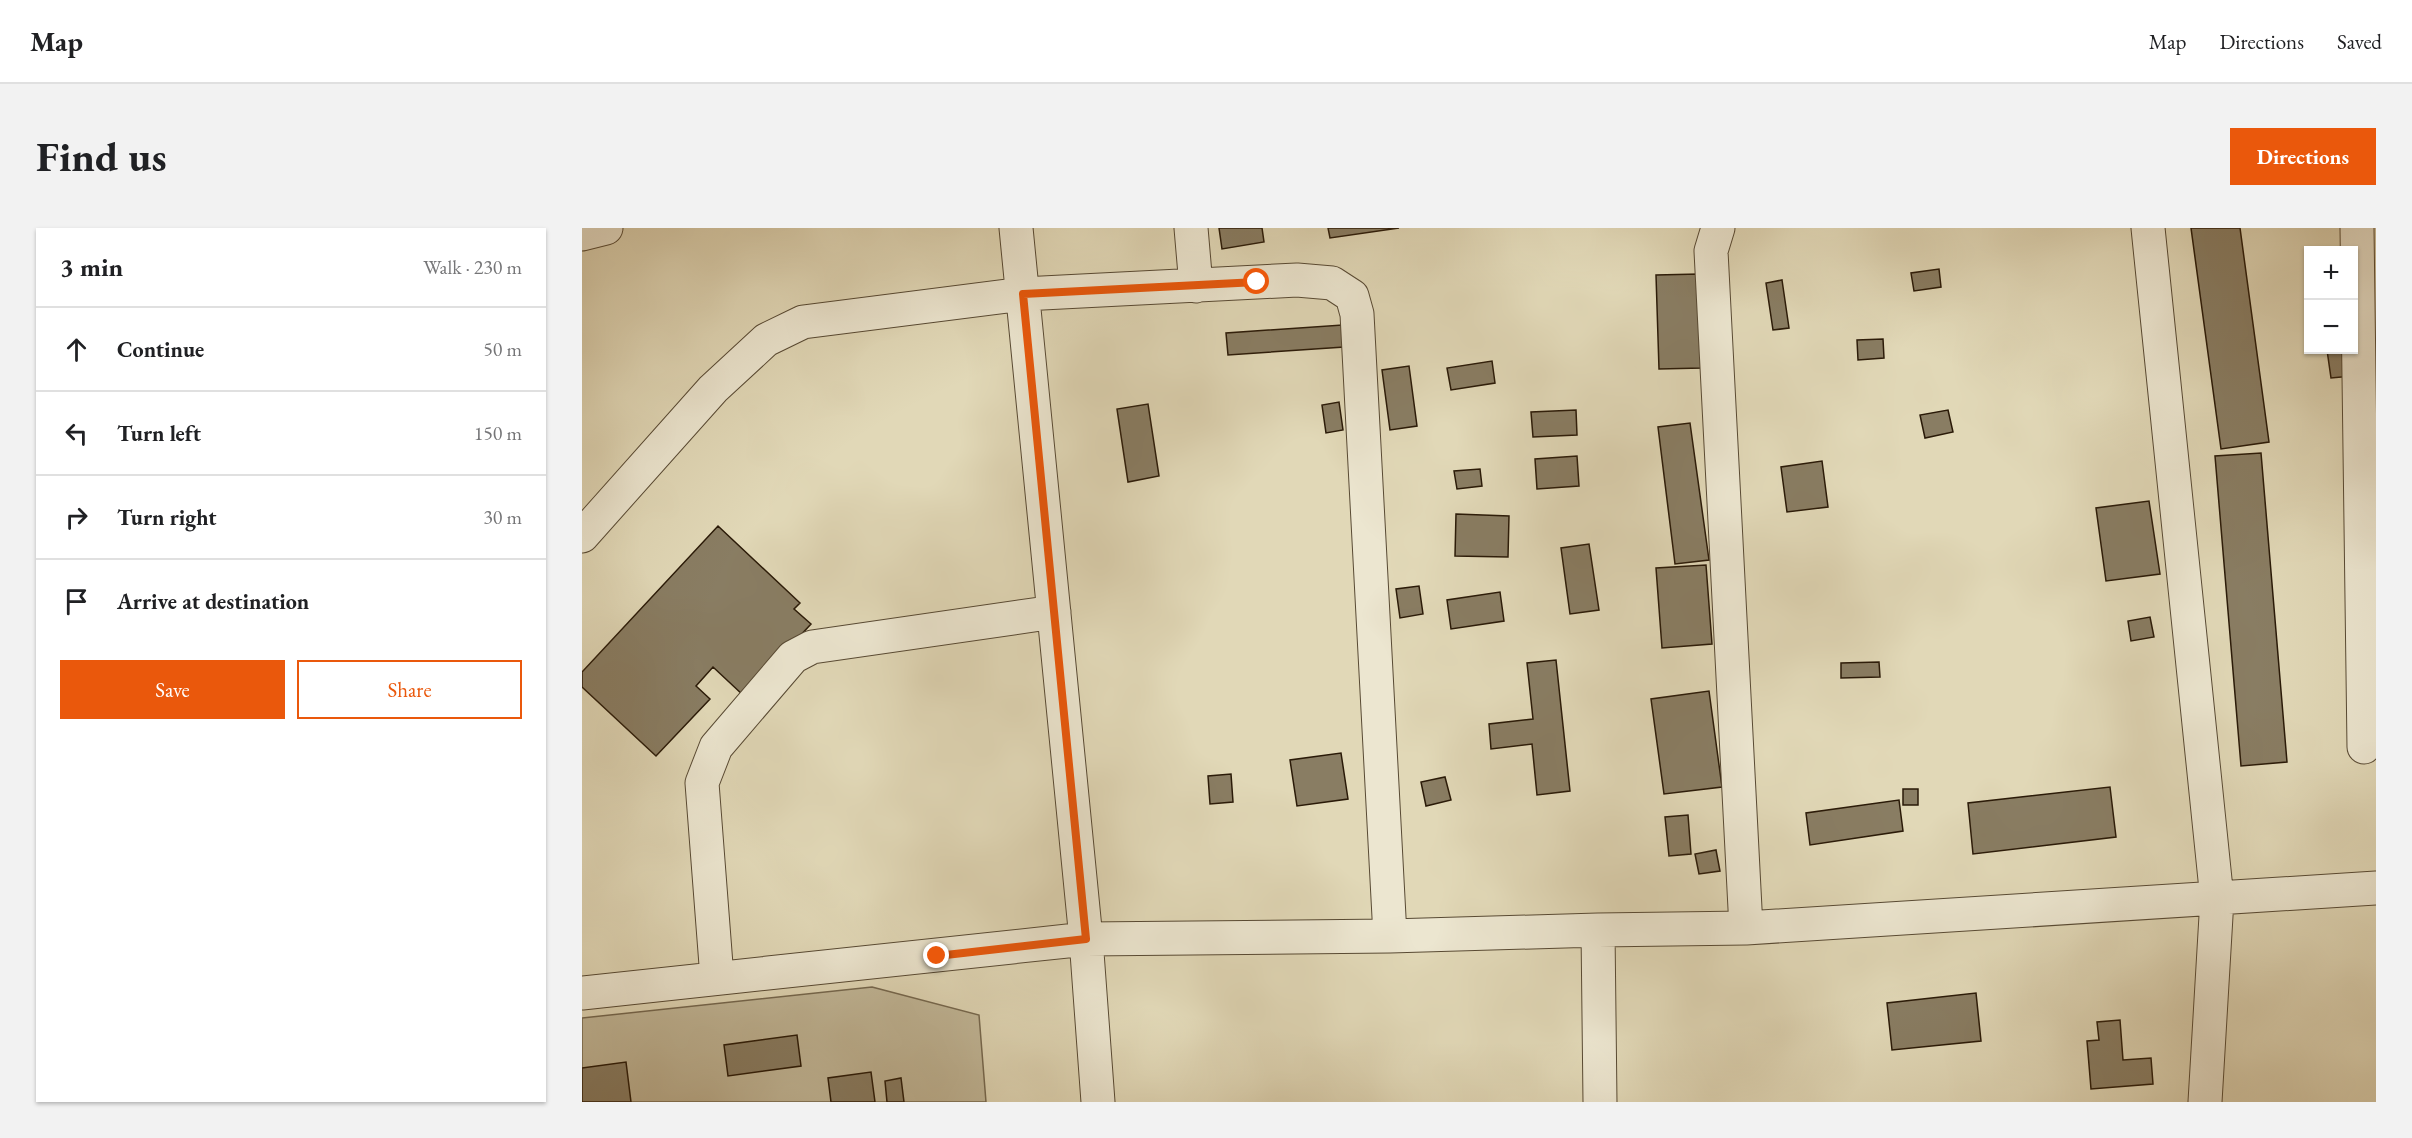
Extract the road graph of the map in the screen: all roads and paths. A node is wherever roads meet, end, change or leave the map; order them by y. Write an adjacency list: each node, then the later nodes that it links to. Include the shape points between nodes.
1 (606, 228): 7 (street)
2 (1016, 228): 9 (street)
3 (1191, 228): 8 (street)
4 (1718, 228): 15 (street, via 1711,251)
5 (2148, 228): 14 (street)
6 (2357, 228): 12 (street)
7 (582, 234)
8 (1196, 285): 9 (street); 17 (street, via 1298,280 1332,283 1352,296 1357,314)
9 (1023, 294): 10 (street, via 803,322 766,340 713,389); 11 (street)
10 (582, 536)
11 (1054, 612): 18 (street); 19 (street, via 812,647 793,657 716,747 702,783)
12 (2364, 747)
13 (2376, 888): 14 (street)
14 (2217, 899): 15 (street); 23 (street)
15 (1746, 928): 16 (street)
16 (1598, 930): 17 (street); 22 (street)
17 (1390, 936): 18 (street)
18 (1086, 939): 19 (street); 21 (street)
19 (717, 978): 20 (street)
20 (582, 993)
21 (1098, 1102)
22 (1600, 1102)
23 (2205, 1102)

